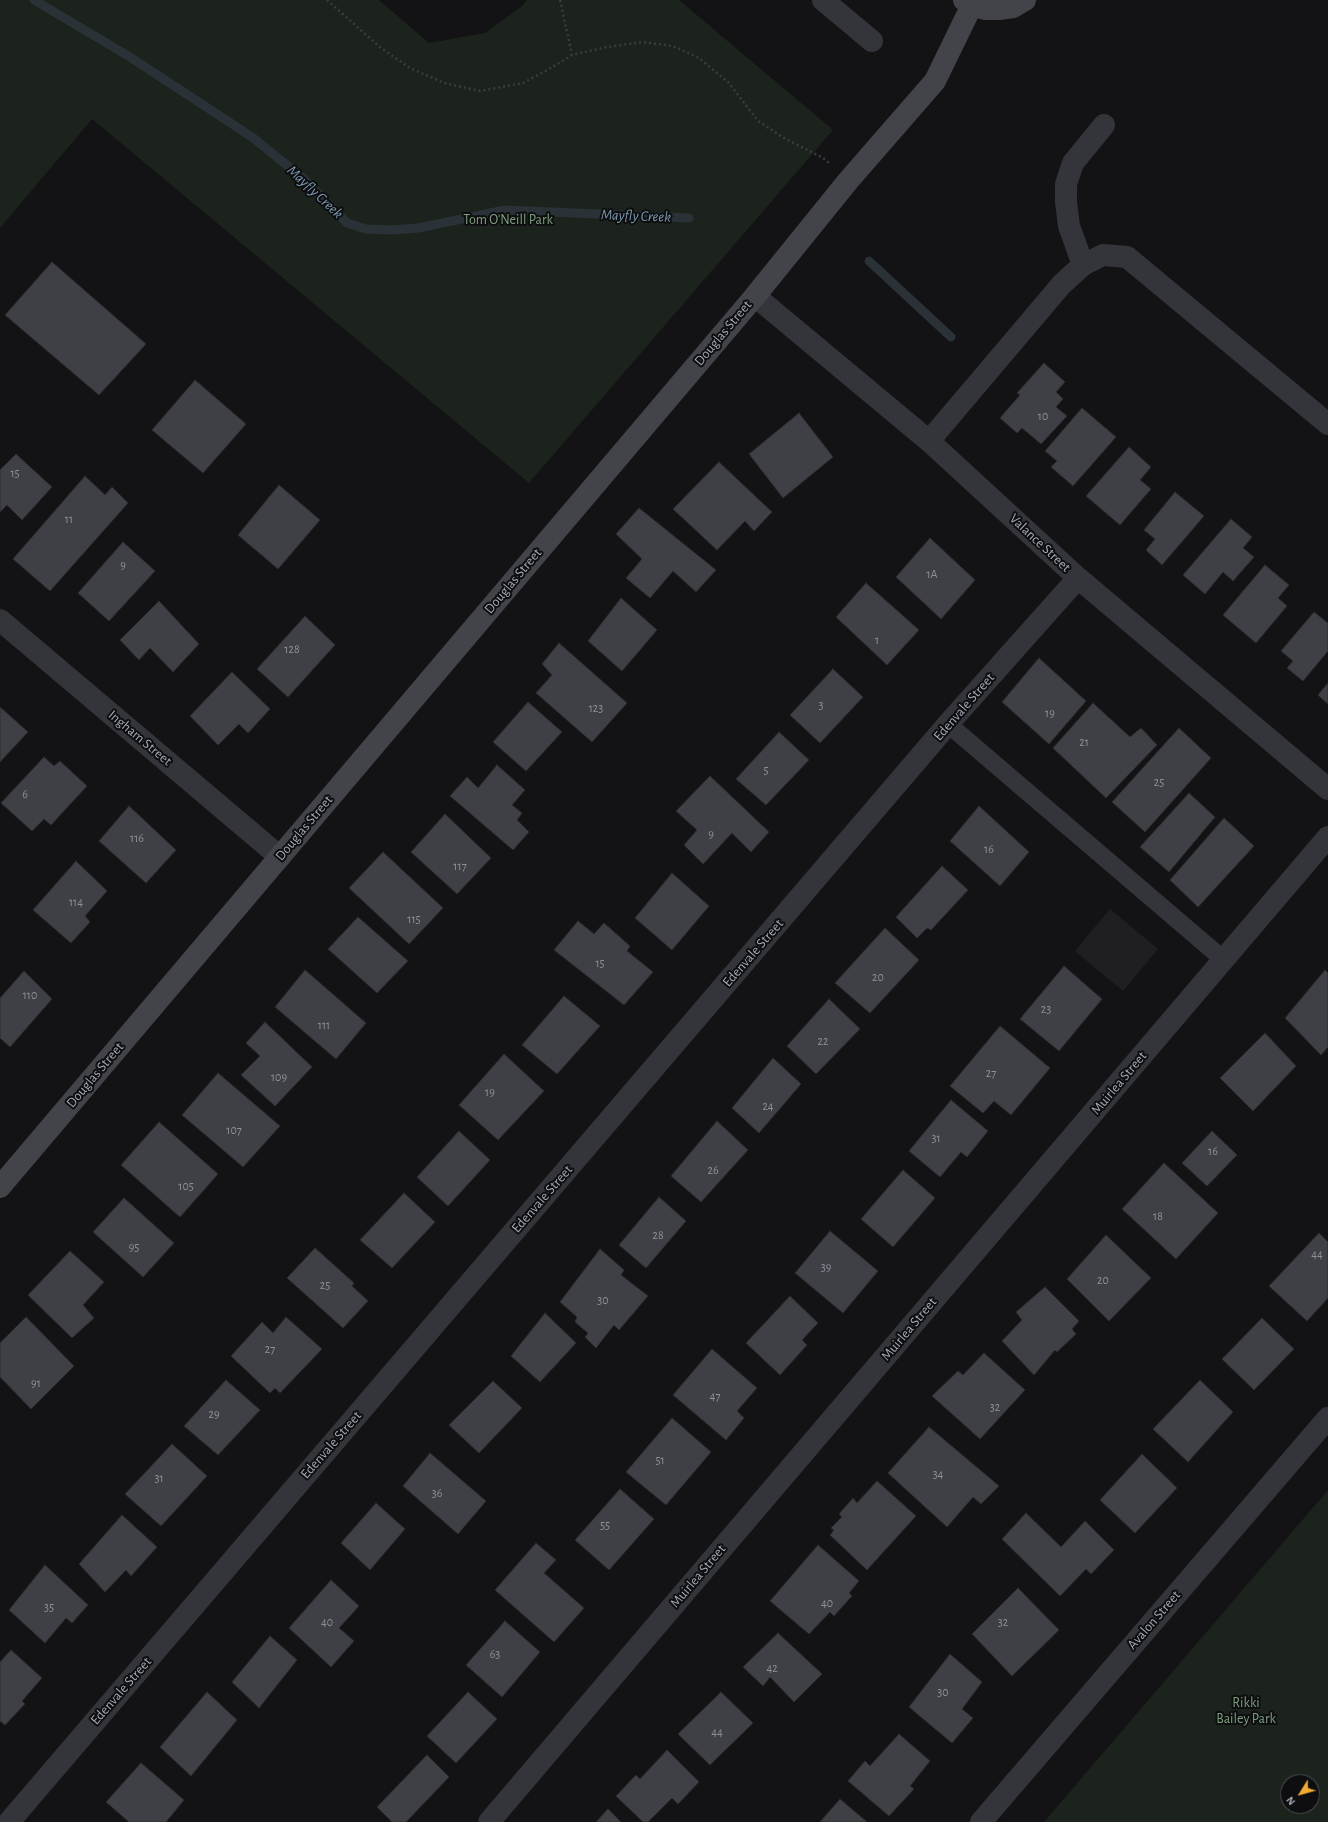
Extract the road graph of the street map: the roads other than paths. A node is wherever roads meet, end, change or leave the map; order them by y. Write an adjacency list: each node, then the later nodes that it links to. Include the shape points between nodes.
1 (823, 0): 4 (street)
2 (1025, 0): 3 (main road, Douglas Street, via 1013,7 999,9 985,9)
3 (968, 2): 7 (main road, Douglas Street, via 935,81 848,181)
4 (872, 41)
5 (1104, 125): 6 (street, via 1073,163 1066,184 1069,226)
6 (1083, 265): 8 (street, via 1103,255 1127,257); 9 (street, via 1062,284)
7 (755, 296): 9 (street, Valance Street); 15 (main road, Douglas Street)
8 (1328, 424)
9 (929, 441): 10 (street, Valance Street)
10 (1078, 578): 12 (street, Edenvale Street); 13 (street, Valance Street)
11 (0, 620): 15 (street, Ingham Street)
12 (948, 724): 16 (lane); 19 (street, Edenvale Street)
13 (1328, 789)
14 (1328, 837): 16 (street, Muirlea Street)
15 (280, 857): 17 (main road, Douglas Street)
16 (1224, 960): 20 (street, Muirlea Street)
17 (0, 1187)
18 (1328, 1418): 21 (street, Avalon Street)
19 (9, 1822)
20 (489, 1822)
21 (981, 1822)

